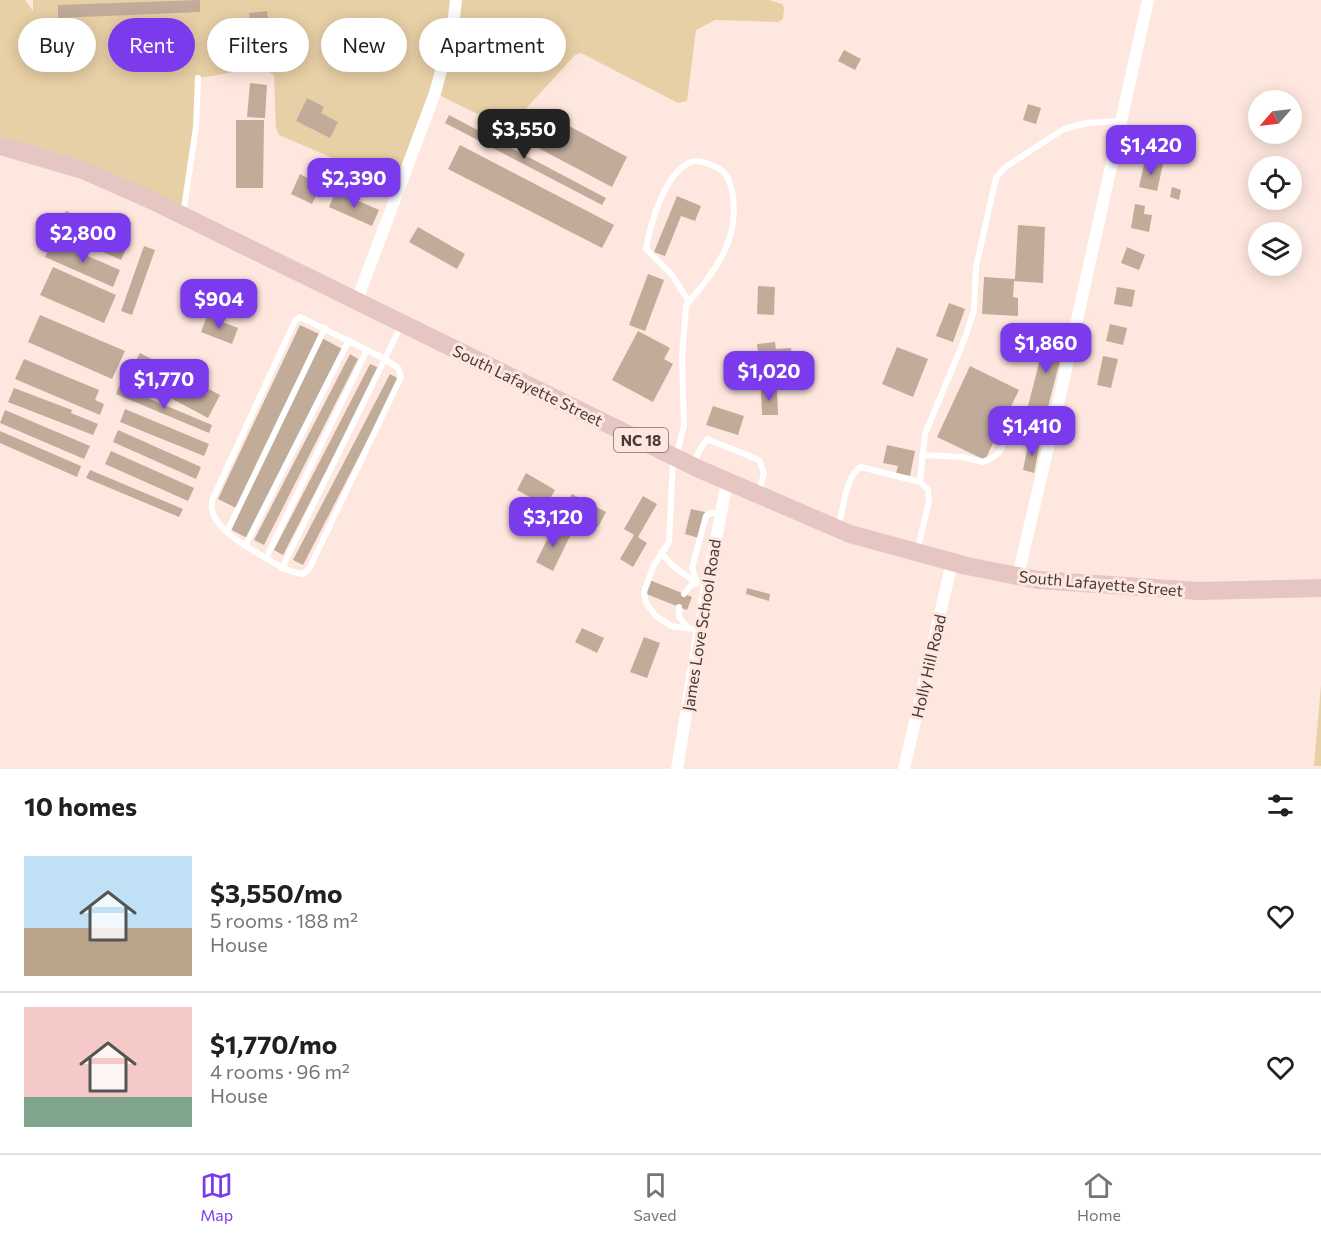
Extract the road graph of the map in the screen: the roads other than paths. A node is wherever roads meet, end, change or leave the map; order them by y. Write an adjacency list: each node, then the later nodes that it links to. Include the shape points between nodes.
1 (456, 0): 7 (street, via 435,93)
2 (1148, 0): 4 (street)
3 (198, 78): 6 (lane, via 196,127)
4 (1120, 121): 14 (street); 15 (lane, via 1064,129 1004,168 996,178 976,267 974,310 925,434)
5 (0, 146): 6 (main road, South Lafayette Street / NC 18, via 83,170)
6 (183, 215): 7 (main road, South Lafayette Street / NC 18)
7 (357, 300): 9 (main road, South Lafayette Street / NC 18)
8 (689, 302): 8 (lane, via 728,244 733,215 727,175 702,161 692,162 672,177 649,227 646,249 672,275); 16 (lane, via 682,358 684,425)
9 (403, 323): 13 (lane); 16 (main road, South Lafayette Street / NC 18)
10 (325, 328): 11 (lane); 23 (lane); 23 (lane, via 306,318 295,321 212,503 213,514)
11 (349, 340): 12 (lane); 24 (lane)
12 (368, 350): 13 (lane); 27 (lane)
13 (385, 359): 29 (lane); 29 (lane, via 398,368 401,381 314,559 303,574)
14 (1055, 418): 15 (lane, via 1024,409 1018,412 999,453 983,462); 30 (street)
15 (922, 455): 19 (lane)
16 (674, 457): 17 (main road, South Lafayette Street / NC 18); 26 (lane, via 669,542)
17 (693, 466): 18 (main road, South Lafayette Street / NC 18); 20 (lane, via 707,438 759,460 764,473)
18 (728, 482): 20 (main road, South Lafayette Street / NC 18); 21 (street, James Love School Road)
19 (920, 482): 22 (lane, via 861,467 851,477); 25 (lane, via 928,490 929,502)
20 (758, 495): 22 (main road, South Lafayette Street / NC 18)
21 (721, 513): 31 (street, James Love School Road); 31 (lane, via 706,516 692,568)
22 (838, 529): 25 (main road, South Lafayette Street / NC 18)
23 (227, 532): 24 (lane)
24 (245, 546): 27 (lane)
25 (917, 552): 28 (main road, South Lafayette Street / NC 18)
26 (661, 553): 31 (lane, via 674,567); 35 (lane, via 644,592 646,603 671,626)
27 (266, 558): 29 (lane)
28 (952, 562): 30 (main road, South Lafayette Street / NC 18); 38 (street, Holly Hill Road)
29 (282, 568)
30 (1018, 576): 32 (main road, South Lafayette Street / NC 18, via 1198,591)
31 (702, 584): 33 (lane, via 690,586); 36 (street, James Love School Road)
32 (1321, 588)
33 (684, 594)
34 (679, 607): 35 (lane, via 679,617)
35 (687, 627): 36 (lane)
36 (700, 630): 37 (street, James Love School Road)
37 (677, 769)
38 (904, 769)

